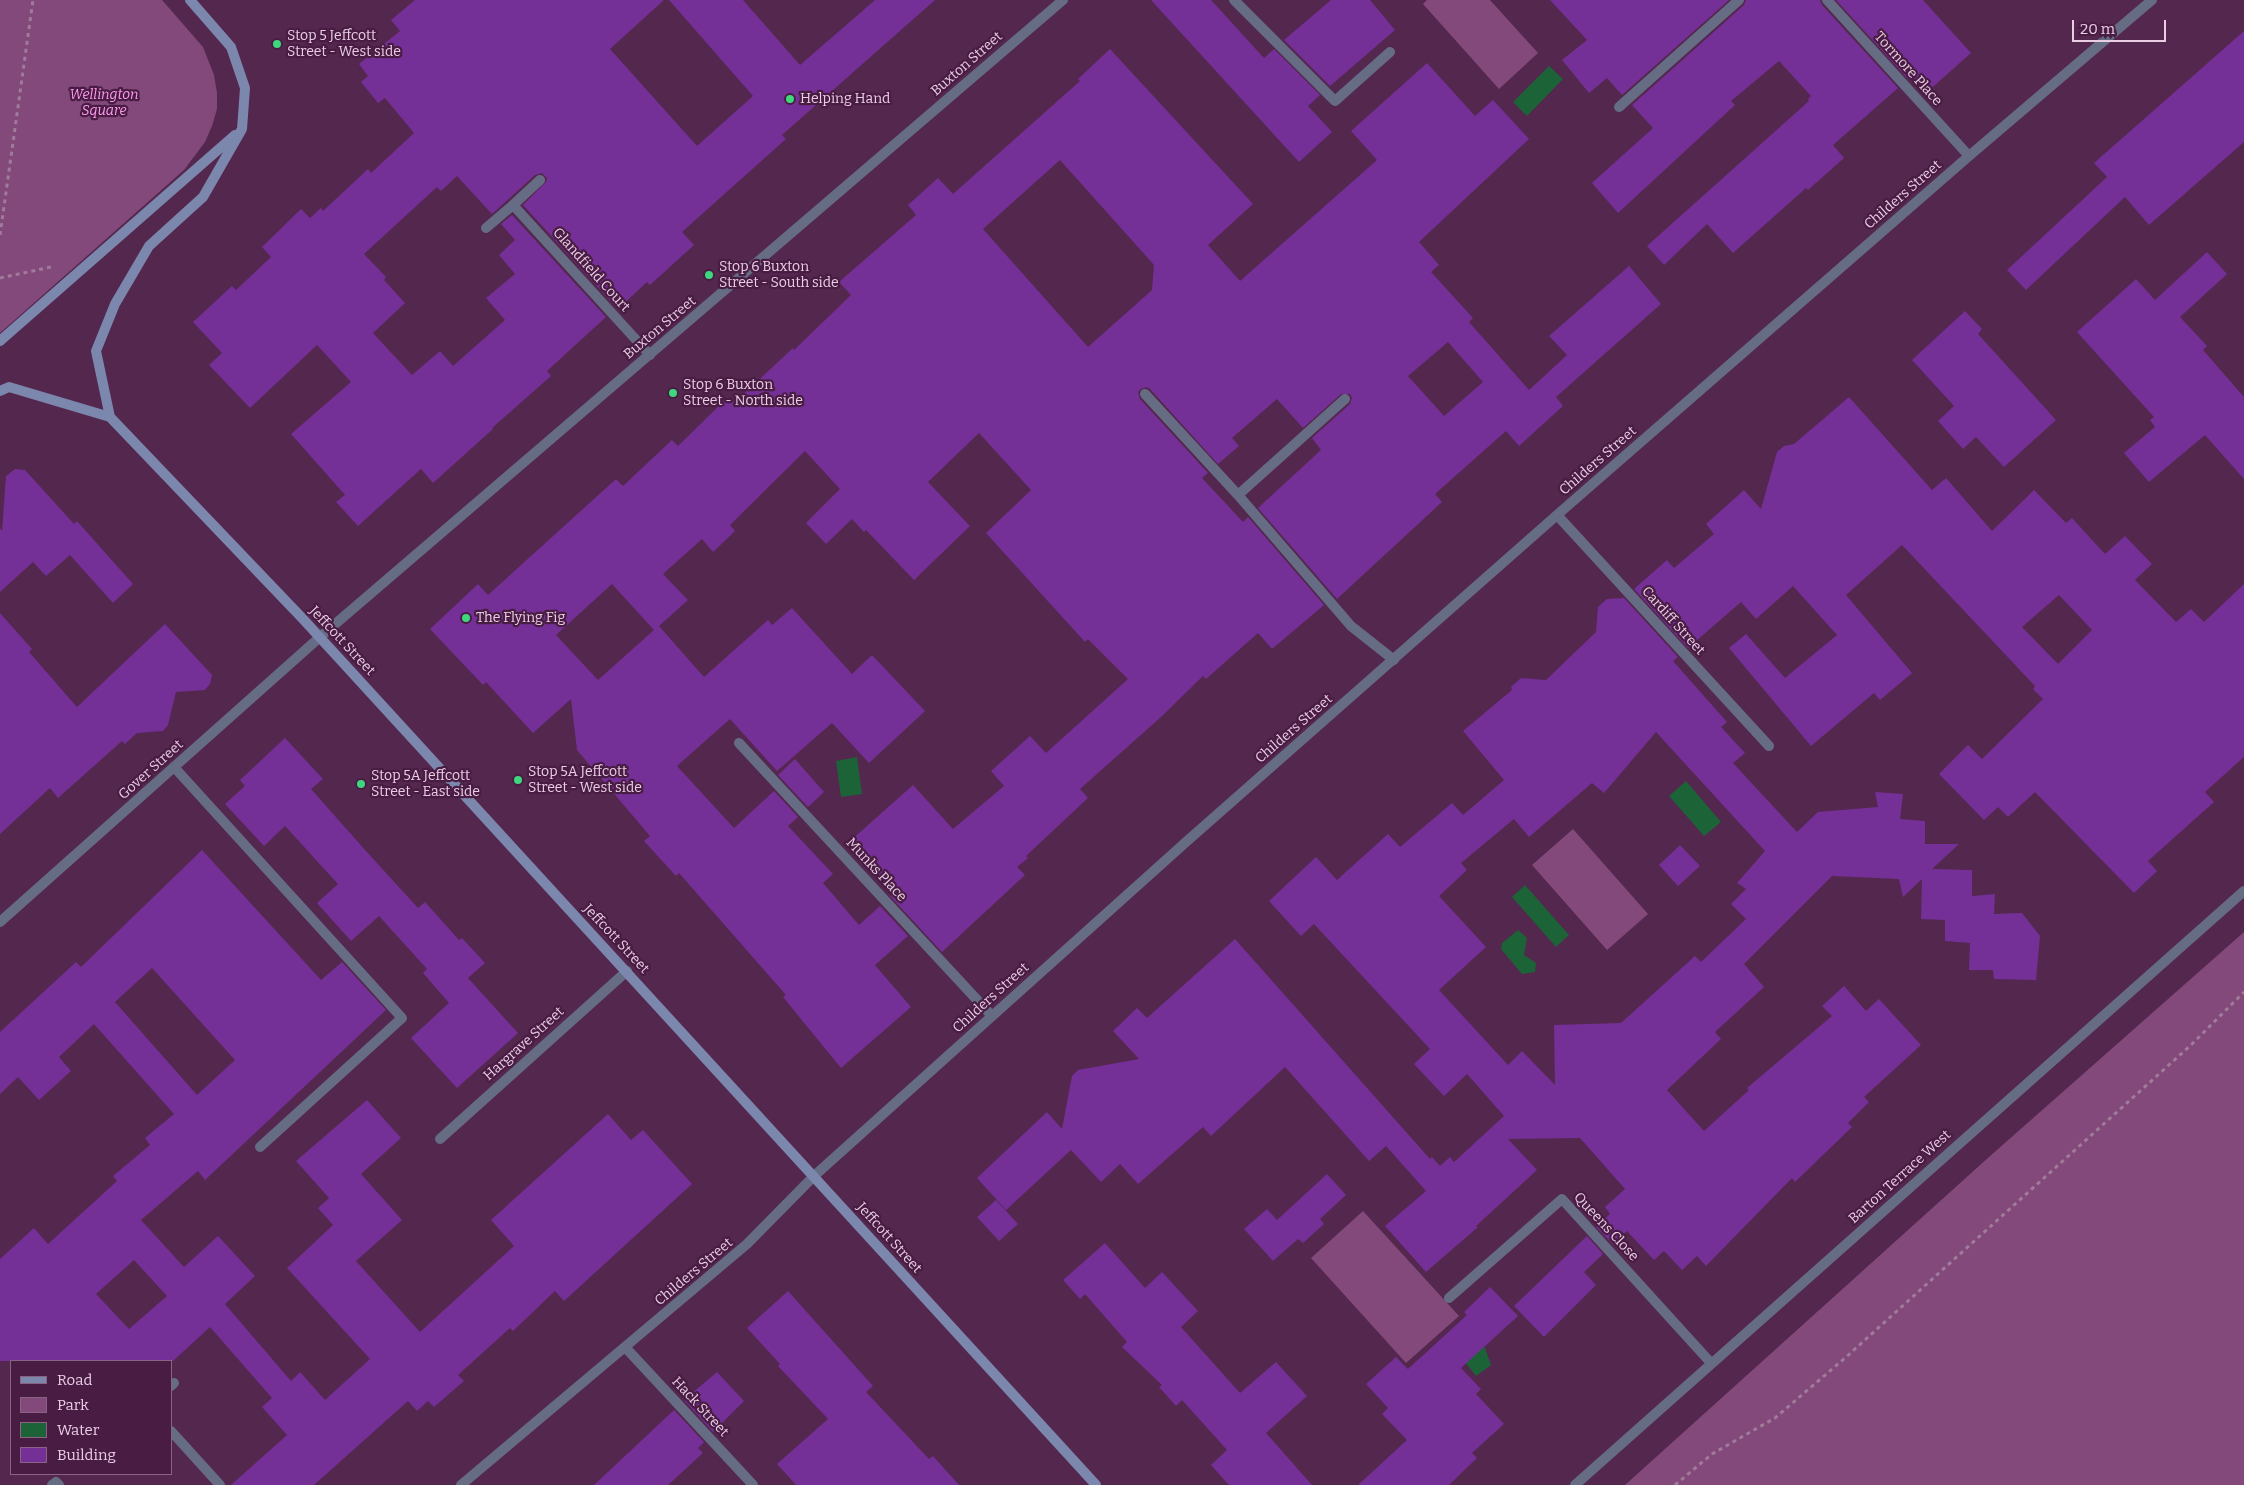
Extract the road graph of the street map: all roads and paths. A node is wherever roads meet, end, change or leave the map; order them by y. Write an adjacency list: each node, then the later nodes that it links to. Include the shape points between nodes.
1 (33, 0): 15 (path)
2 (190, 0): 10 (main road, via 231,48 245,88)
3 (1063, 0): 19 (street, Buxton Street)
4 (1234, 0): 8 (street, via 1335,102)
5 (1739, 0): 9 (street)
6 (1827, 0): 11 (street, Tormore Place)
7 (2152, 0): 11 (street, Childers Street)
8 (1390, 52)
9 (1619, 107)
10 (242, 130): 16 (main road); 23 (main road, via 204,197 149,246 115,304 96,351)
11 (1969, 156): 25 (street, Childers Street)
12 (540, 180): 13 (street)
13 (512, 205): 14 (street); 19 (street, Glandfield Court)
14 (486, 228)
15 (0, 235)
16 (74, 276): 17 (path, via 58,265); 18 (main road)
17 (0, 278)
18 (0, 340)
19 (650, 355): 26 (street, Buxton Street)
20 (0, 391): 23 (main road, via 9,387)
21 (1145, 394): 24 (street)
22 (1345, 399): 24 (street)
23 (110, 416): 26 (main road, Jeffcott Street)
24 (1238, 495): 27 (street, via 1352,626)
25 (1556, 515): 27 (street, Childers Street); 29 (street, Cardiff Street)
26 (320, 637): 30 (street, Gover Street); 33 (main road, Jeffcott Street)
27 (1394, 660): 35 (street, Childers Street)
28 (740, 743): 35 (street, Munks Place)
29 (1769, 746)
30 (174, 767): 32 (street, Gover Street); 37 (street, via 402,1018)
31 (2244, 891): 41 (street, Barton Terrace West)
32 (0, 922)
33 (627, 971): 36 (street, Hargrave Street); 38 (main road, Jeffcott Street)
34 (2244, 992): 50 (path, via 2190,1045 1845,1358 1775,1418 1712,1454)
35 (992, 1016): 38 (street, Childers Street)
36 (440, 1139)
37 (260, 1147)
38 (814, 1176): 40 (street, Childers Street, via 748,1244); 48 (main road, Jeffcott Street)
39 (1449, 1298): 41 (street, Queens Close, via 1562,1199)
40 (625, 1348): 43 (street, Childers Street); 47 (street, Hack Street)
41 (1711, 1364): 49 (street, Barton Terrace West)
42 (172, 1432): 46 (street)
43 (465, 1484)
44 (52, 1485): 45 (street, via 56,1482)
45 (59, 1485)
46 (220, 1485)
47 (753, 1485)
48 (1096, 1485)
49 (1575, 1485)
50 (1675, 1485)

